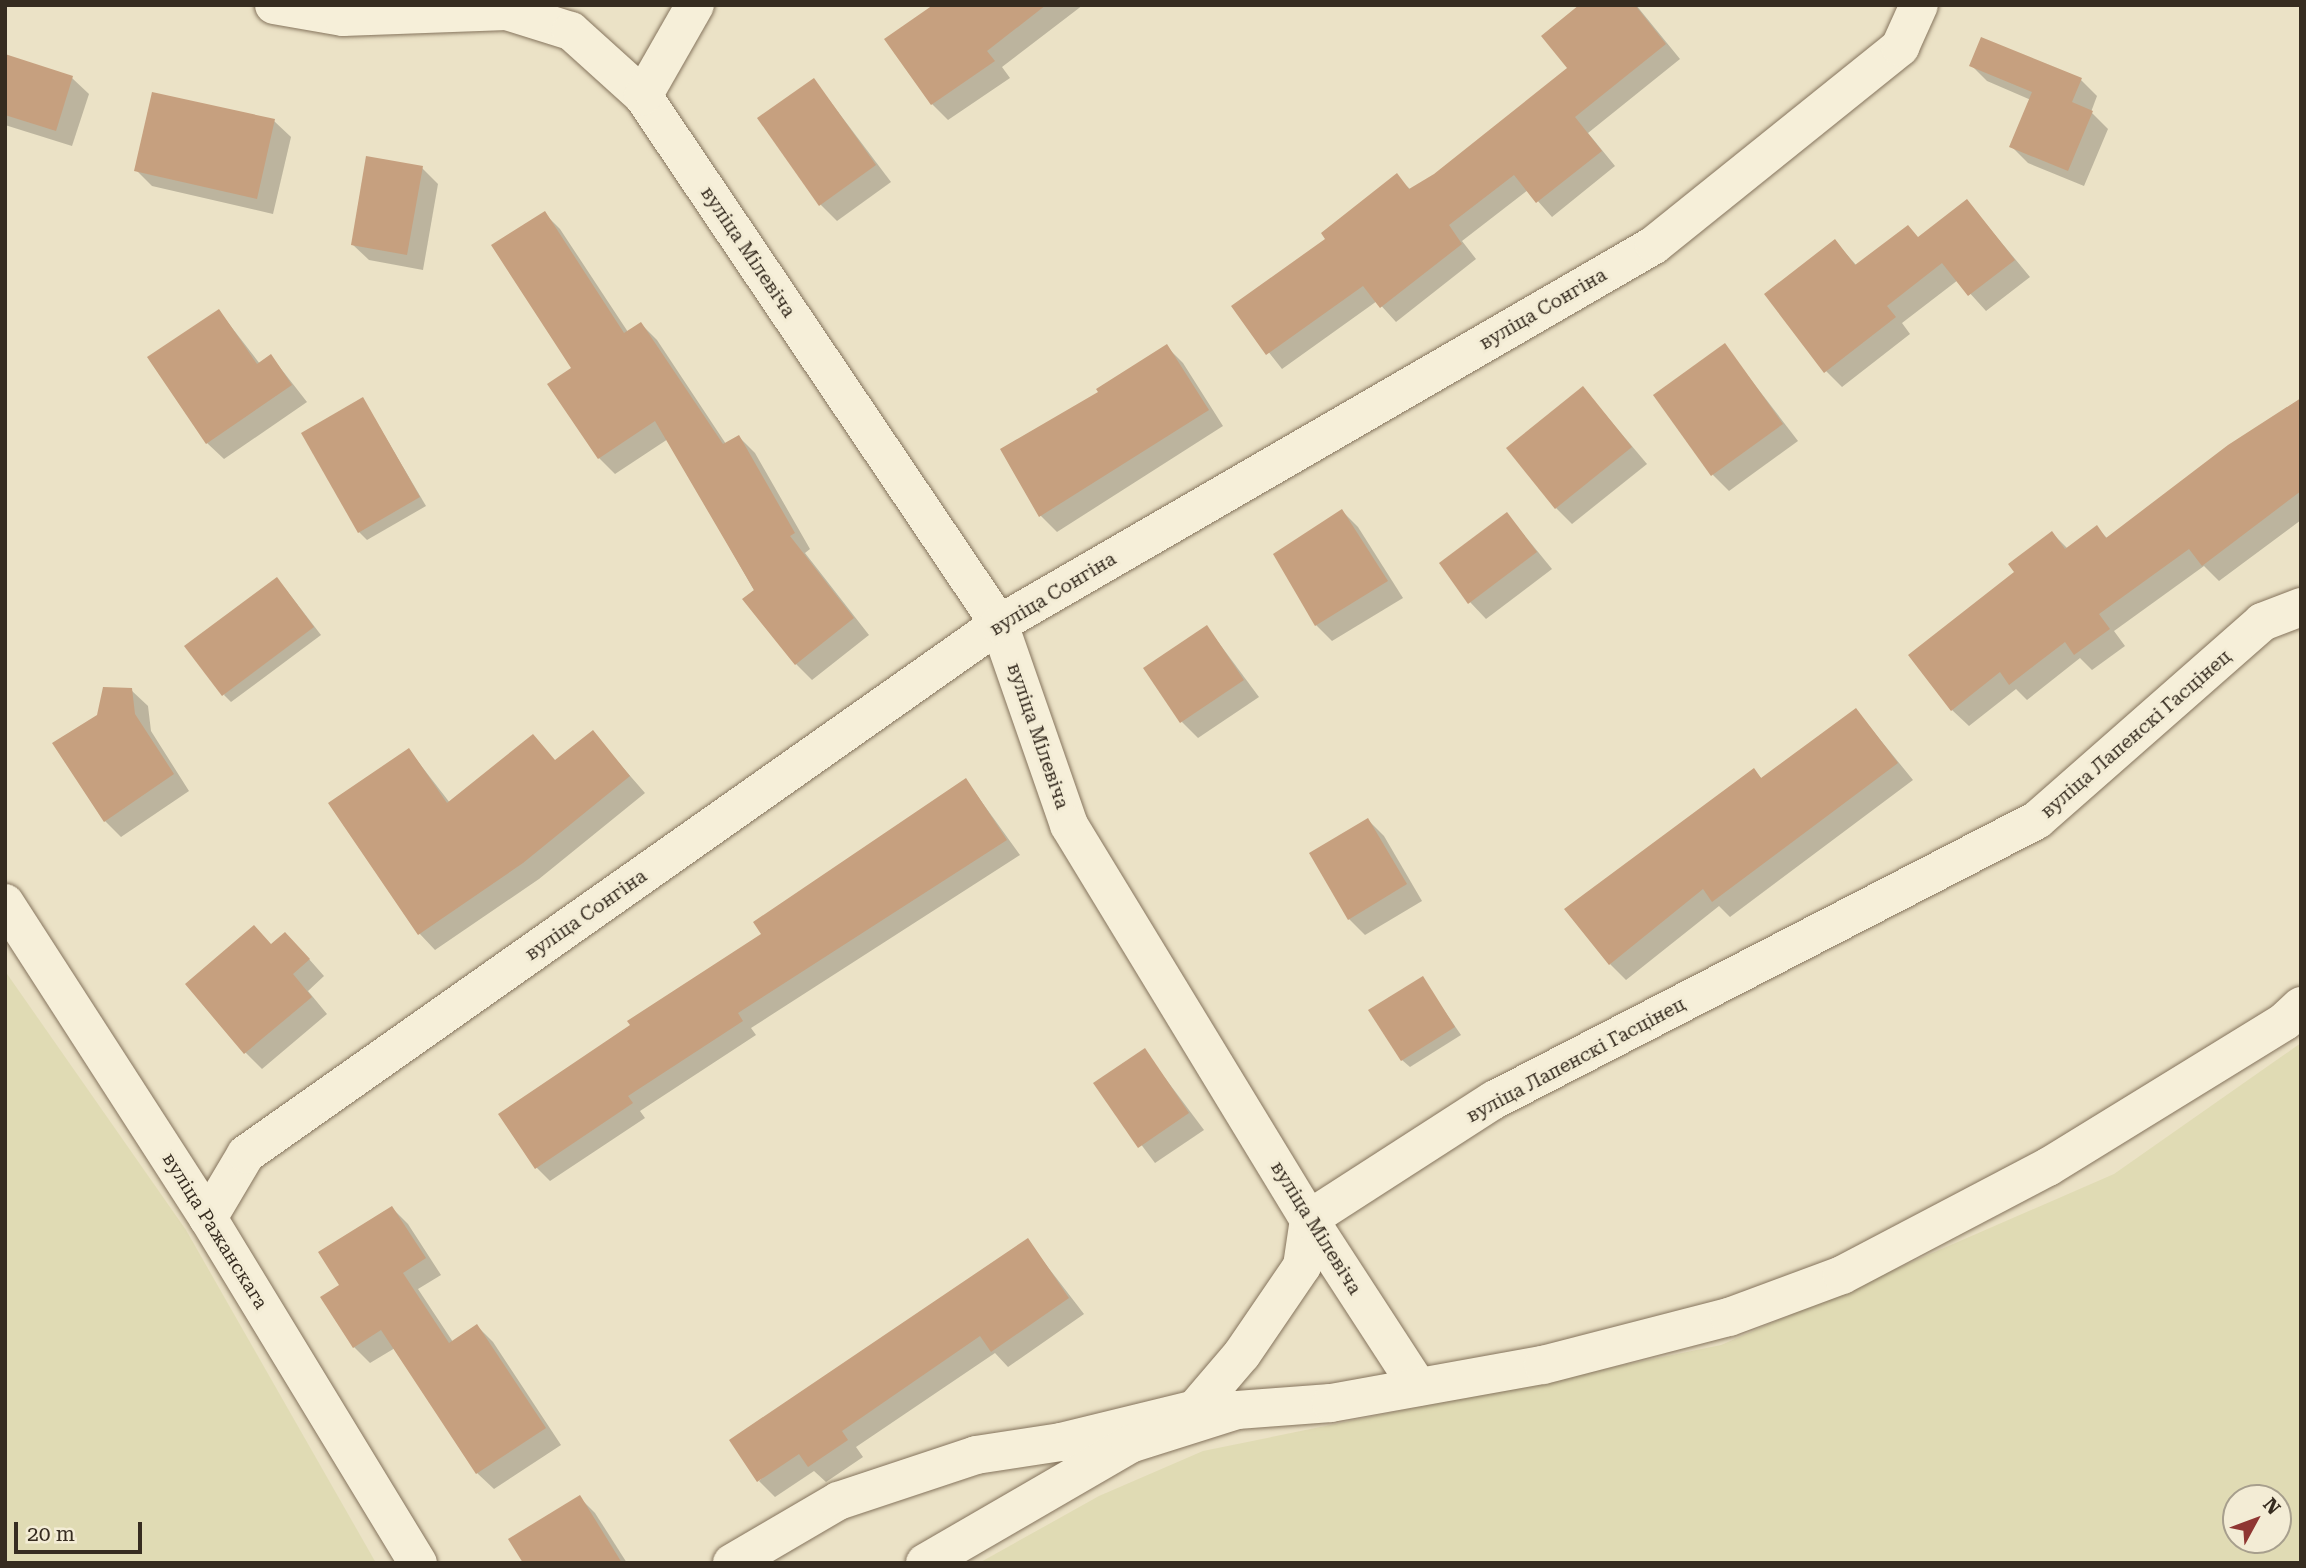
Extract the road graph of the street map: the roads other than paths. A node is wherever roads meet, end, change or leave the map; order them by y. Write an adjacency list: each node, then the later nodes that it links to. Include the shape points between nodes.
1 (274, 5): 4 (street, вуліца Мілевіча, via 343,18 507,11 571,31)
2 (695, 5): 4 (street)
3 (1919, 5): 6 (street, вуліца Сонгіна, via 1900,47 1654,245)
4 (643, 96): 6 (street, вуліца Мілевіча)
5 (2301, 607): 10 (street, вуліца Лапенскі Гасцінец, via 2262,622 2037,820 1494,1100)
6 (999, 624): 9 (street, вуліца Сонгіна, via 246,1154); 10 (street, вуліца Мілевіча, via 1069,825)
7 (5, 903): 9 (street, вуліца Ражанскага)
8 (2301, 1006): 11 (street, via 2285,1021 2048,1167 1842,1275 1729,1317 1642,1341 1543,1365)
9 (208, 1218): 12 (street, вуліца Ражанскага)
10 (1309, 1219): 11 (street, вуліца Мілевіча); 13 (street, via 1302,1266 1242,1354 1195,1409 1061,1442 976,1455 838,1501)
11 (1418, 1387): 14 (street, via 1331,1403 1237,1410 1130,1444)
12 (418, 1563)
13 (732, 1563)
14 (925, 1563)

